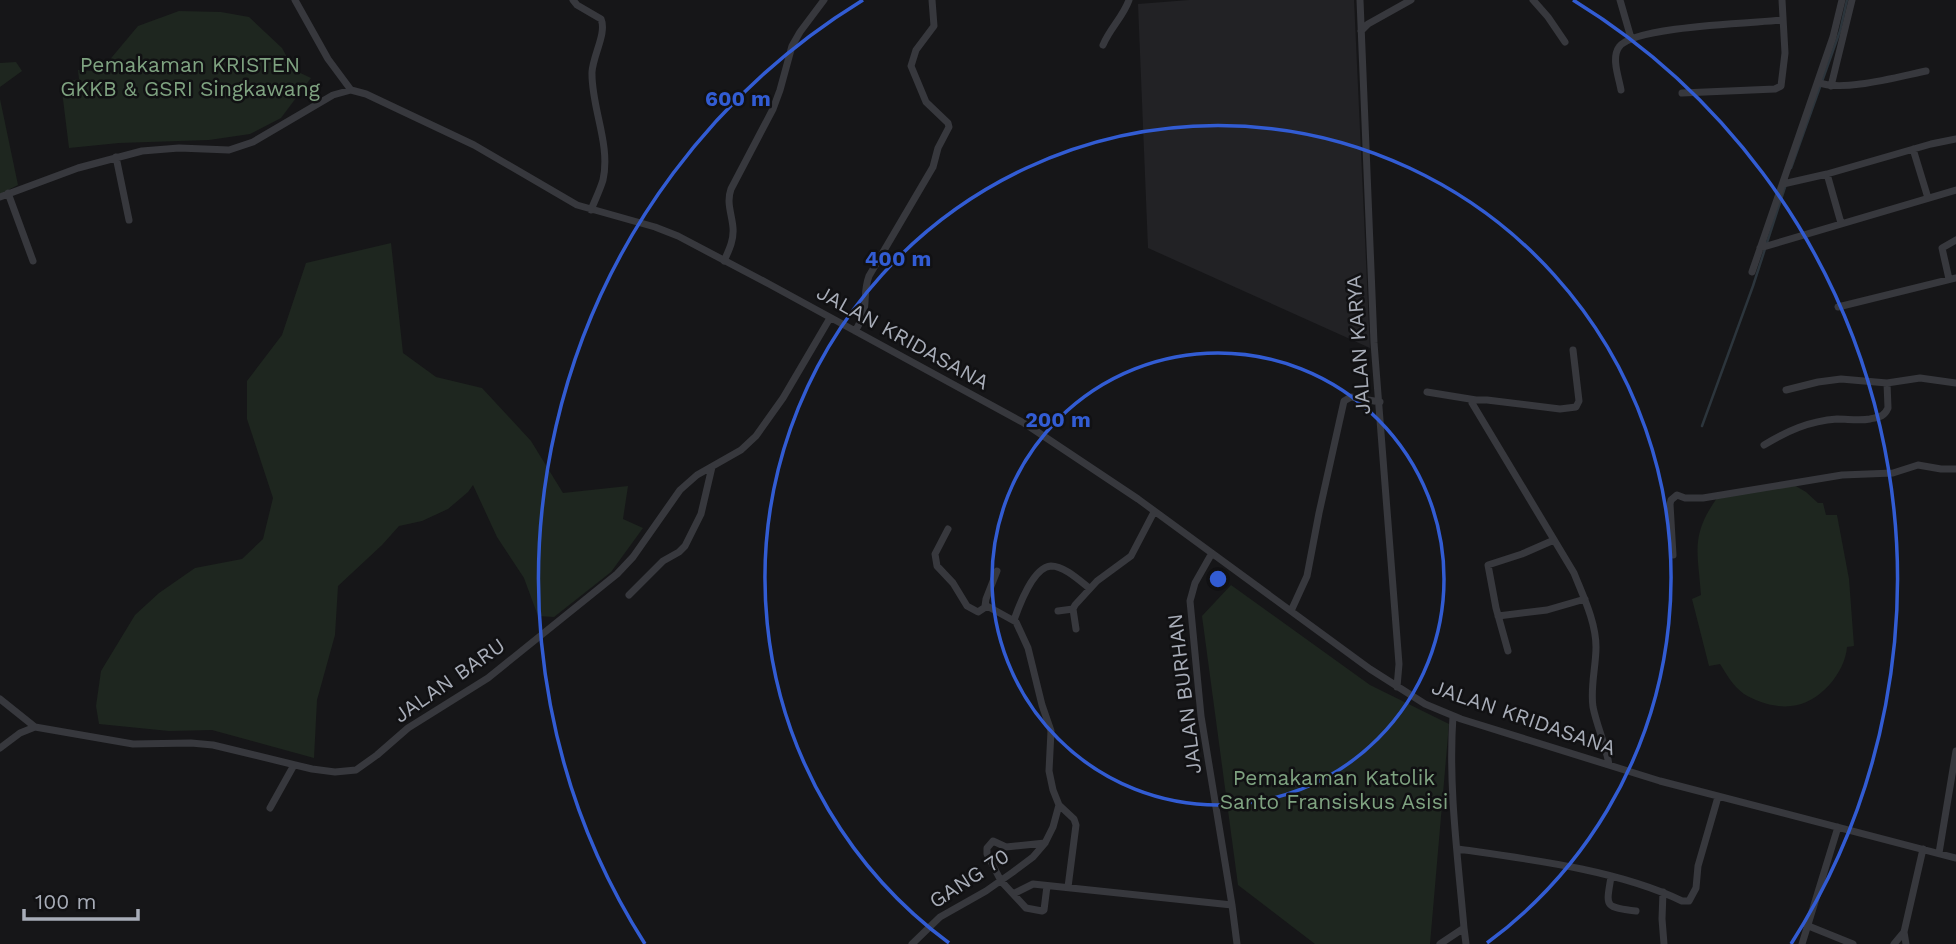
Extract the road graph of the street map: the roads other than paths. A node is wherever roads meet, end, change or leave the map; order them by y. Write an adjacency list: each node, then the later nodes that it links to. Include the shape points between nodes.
1 (295, 0): 20 (street)
2 (824, 0): 37 (street, via 792,46 773,109 731,189 728,201 733,235)
3 (932, 0): 42 (street, via 934,26 916,50 911,66 925,100 949,125 948,132 933,167 869,276 864,314)
4 (1129, 0): 17 (street)
5 (1360, 0): 14 (street, JALAN KARYA)
6 (1410, 0): 14 (street)
7 (1533, 0): 16 (street)
8 (1620, 0): 15 (street)
9 (1782, 0): 13 (street)
10 (1842, 0): 19 (street)
11 (1852, 0): 19 (street)
12 (572, 1): 31 (street, via 601,19 604,27 592,75 604,172)
13 (1783, 20): 15 (street, via 1684,28); 22 (street, via 1780,88)
14 (1361, 31): 49 (street, JALAN KARYA)
15 (1631, 38): 21 (street, via 1619,46 1616,55)
16 (1565, 42)
17 (1102, 45)
18 (1926, 71): 19 (street)
19 (1824, 84): 27 (street)
20 (351, 90): 25 (street, via 333,95 241,146 155,148); 31 (street, JALAN KRIDASANA, via 440,128)
21 (1621, 90)
22 (1682, 93)
23 (1956, 139): 24 (street)
24 (1913, 149): 26 (street); 30 (street)
25 (116, 157): 29 (street); 32 (street)
26 (1827, 174): 27 (street); 33 (street)
27 (1786, 184): 35 (street)
28 (1956, 190): 30 (street)
29 (4, 195): 36 (street)
30 (1928, 198): 33 (street)
31 (591, 210): 37 (street, JALAN KRIDASANA, via 668,232)
32 (129, 220)
33 (1842, 223): 35 (street)
34 (1956, 240): 39 (street, via 1942,247)
35 (1764, 248): 38 (street)
36 (33, 261)
37 (724, 261): 41 (street, JALAN KRIDASANA)
38 (1752, 272)
39 (1952, 278): 40 (street)
40 (1838, 307)
41 (830, 318): 42 (street, JALAN KRIDASANA); 51 (street, JALAN BARU, via 759,433)
42 (855, 331): 53 (street, JALAN KRIDASANA, via 1024,423)
43 (1573, 350): 48 (street, via 1576,407)
44 (1887, 383): 45 (street, via 1920,378); 46 (street, via 1833,379); 50 (street, via 1888,408 1881,417 1804,425)
45 (1956, 383)
46 (1786, 390)
47 (1427, 392): 48 (street)
48 (1476, 400): 55 (street, via 1473,405)
49 (1380, 402): 65 (street, via 1351,397 1344,401 1307,576); 70 (street, JALAN KARYA, via 1399,664)
50 (1764, 445)
51 (712, 467): 60 (street, via 701,514 685,546); 76 (street, JALAN BARU, via 680,490 617,574 480,684 408,728 359,769 335,772)
52 (1956, 469): 57 (street, via 1918,465 1893,474 1842,475 1703,498 1677,495 1670,504)
53 (1154, 512): 56 (street, JALAN KRIDASANA); 59 (street, via 1131,556)
54 (948, 529): 62 (street, via 935,554 937,566 967,606 978,612)
55 (1554, 540): 61 (street); 66 (street, via 1488,565)
56 (1212, 553): 65 (street, JALAN KRIDASANA); 93 (street, JALAN BURHAN, via 1190,601 1201,716)
57 (1673, 555)
58 (997, 571): 62 (street)
59 (1090, 588): 63 (street); 67 (street, via 1060,569 1046,567 1023,595)
60 (629, 595)
61 (1585, 599): 66 (street, via 1547,610); 77 (street, via 1596,642 1593,706)
62 (985, 606): 67 (street)
63 (1073, 609): 64 (street); 68 (street)
64 (1058, 611)
65 (1291, 611): 70 (street, JALAN KRIDASANA)
66 (1498, 616): 69 (street)
67 (1014, 620): 79 (street, via 1028,648 1051,731 1049,771)
68 (1076, 629)
69 (1508, 651)
70 (1396, 687): 72 (street, JALAN KRIDASANA)
71 (0, 699): 73 (street)
72 (1453, 716): 77 (street, JALAN KRIDASANA); 83 (street)
73 (35, 727): 74 (street); 76 (street, JALAN BARU, via 133,744 222,746)
74 (0, 748)
75 (1956, 751): 85 (street)
76 (294, 765): 80 (street)
77 (1609, 765): 78 (street, JALAN KRIDASANA)
78 (1718, 797): 81 (street, JALAN KRIDASANA); 91 (street, via 1694,894 1686,902)
79 (1059, 805): 82 (street); 90 (street, via 1076,825)
80 (270, 808)
81 (1838, 827): 84 (street, JALAN KRIDASANA); 95 (street)
82 (1045, 843): 88 (street, GANG 70); 88 (street, via 1006,847 991,842 986,854)
83 (1458, 849): 87 (street); 96 (street)
84 (1923, 849): 85 (street, JALAN KRIDASANA); 97 (street)
85 (1939, 853): 86 (street, JALAN KRIDASANA)
86 (1956, 858)
87 (1611, 877): 91 (street); 94 (street, via 1609,904)
88 (1001, 881): 92 (street); 98 (street, GANG 70, via 940,917)
89 (1047, 886): 90 (street); 92 (street, via 1033,884); 92 (street, via 1042,911 1026,908)
90 (1068, 887): 93 (street)
91 (1663, 892): 102 (street)
92 (1013, 894)
93 (1232, 905): 99 (street, JALAN BURHAN)
94 (1636, 911)
95 (1806, 925): 103 (street); 104 (street)
96 (1464, 928): 100 (street); 101 (street)
97 (1904, 932): 105 (street); 106 (street)
98 (912, 944)
99 (1237, 944)
100 (1440, 944)
101 (1466, 944)
102 (1664, 944)
103 (1802, 944)
104 (1853, 944)
105 (1894, 944)
106 (1906, 944)

